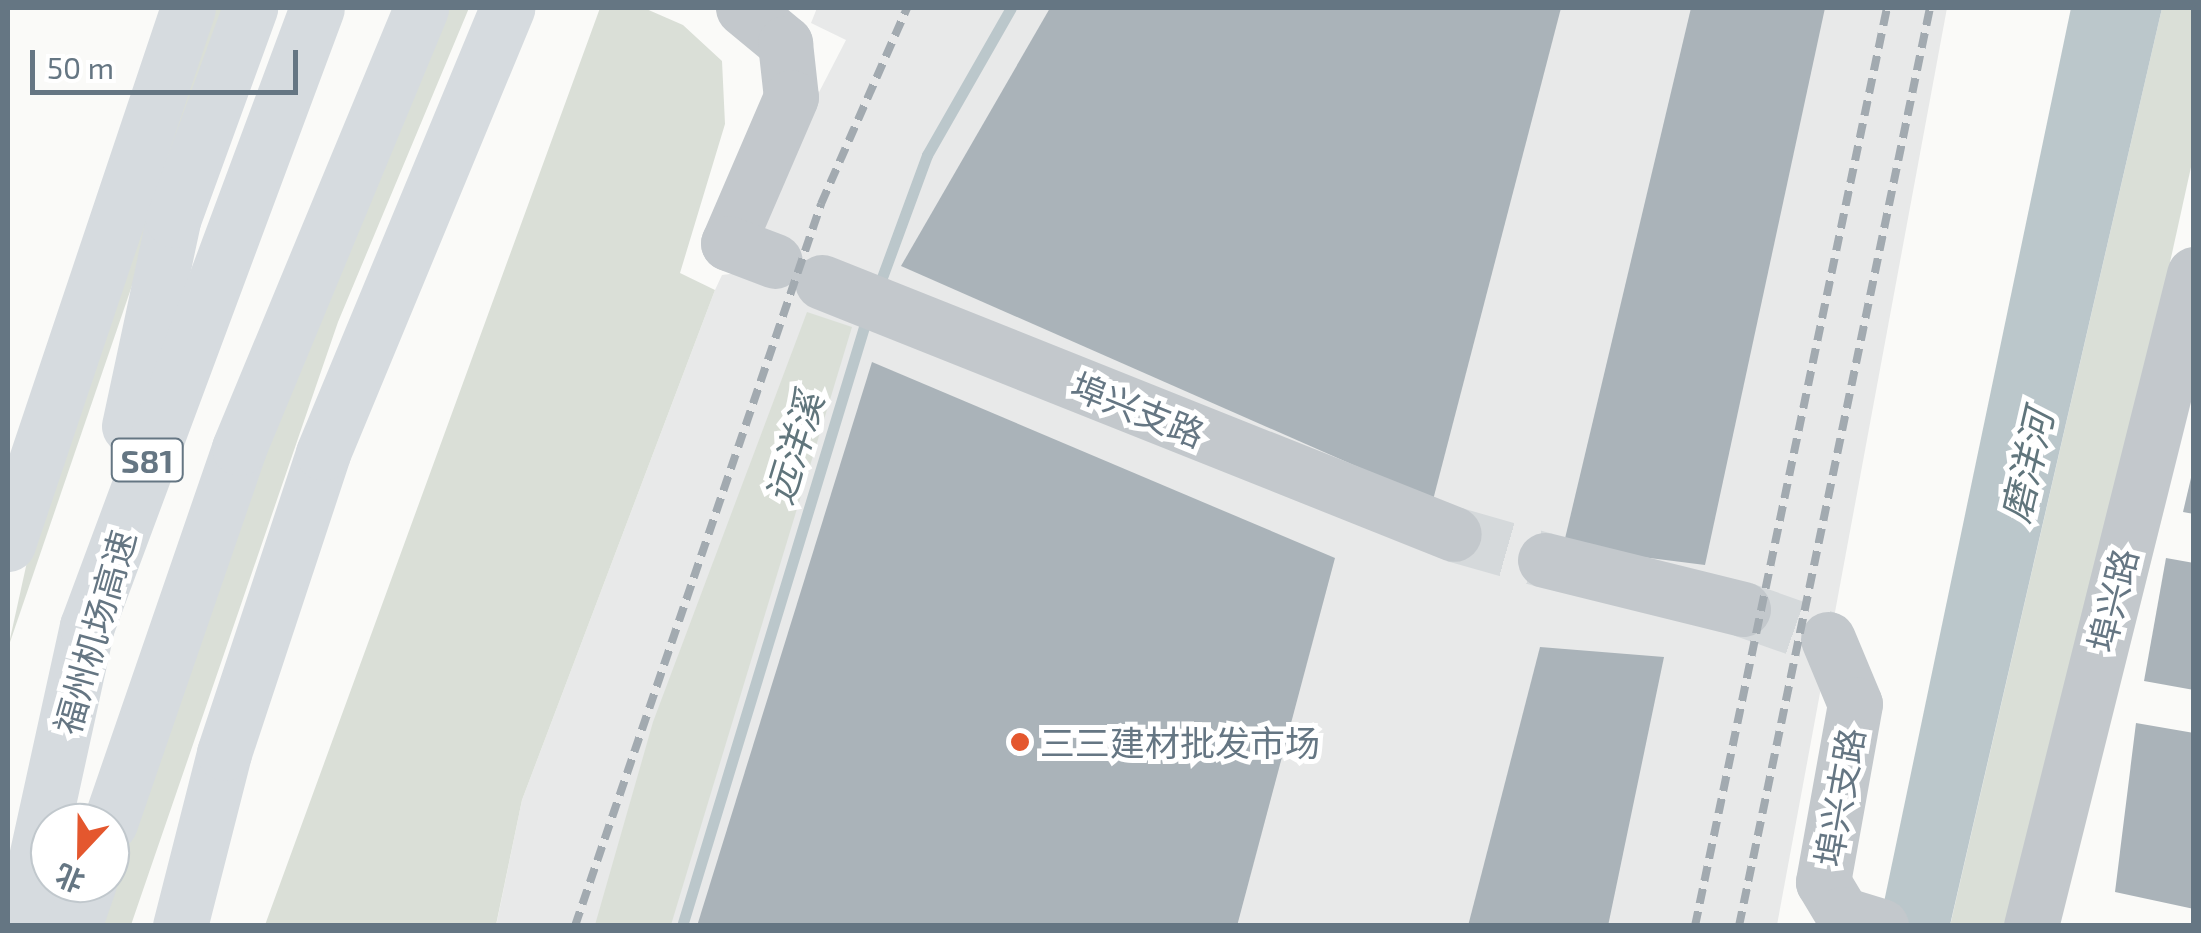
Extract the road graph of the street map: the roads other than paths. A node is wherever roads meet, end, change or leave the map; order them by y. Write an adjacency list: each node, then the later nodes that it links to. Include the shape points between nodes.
1 (188, 8): 9 (main road)
2 (250, 8): 12 (main road, via 173,220)
3 (317, 8): 12 (main road, 福州机场高速 / S81)
4 (421, 8): 14 (main road, 福州机场高速 / S81, via 239,448)
5 (506, 8): 17 (main road, via 324,454 229,738)
6 (742, 8): 8 (street, 埠兴支路, via 786,43 790,96 775,262)
7 (2194, 274): 18 (street, 埠兴路)
8 (1454, 534)
9 (8, 544)
10 (1545, 560): 11 (street)
11 (1743, 609)
12 (87, 626): 16 (main road, 福州机场高速 / S81)
13 (1828, 639): 15 (street, 埠兴支路, via 1854,704 1824,882 1828,900)
14 (117, 803)
15 (1870, 923)
16 (21, 926)
17 (180, 926)
18 (2031, 926)

